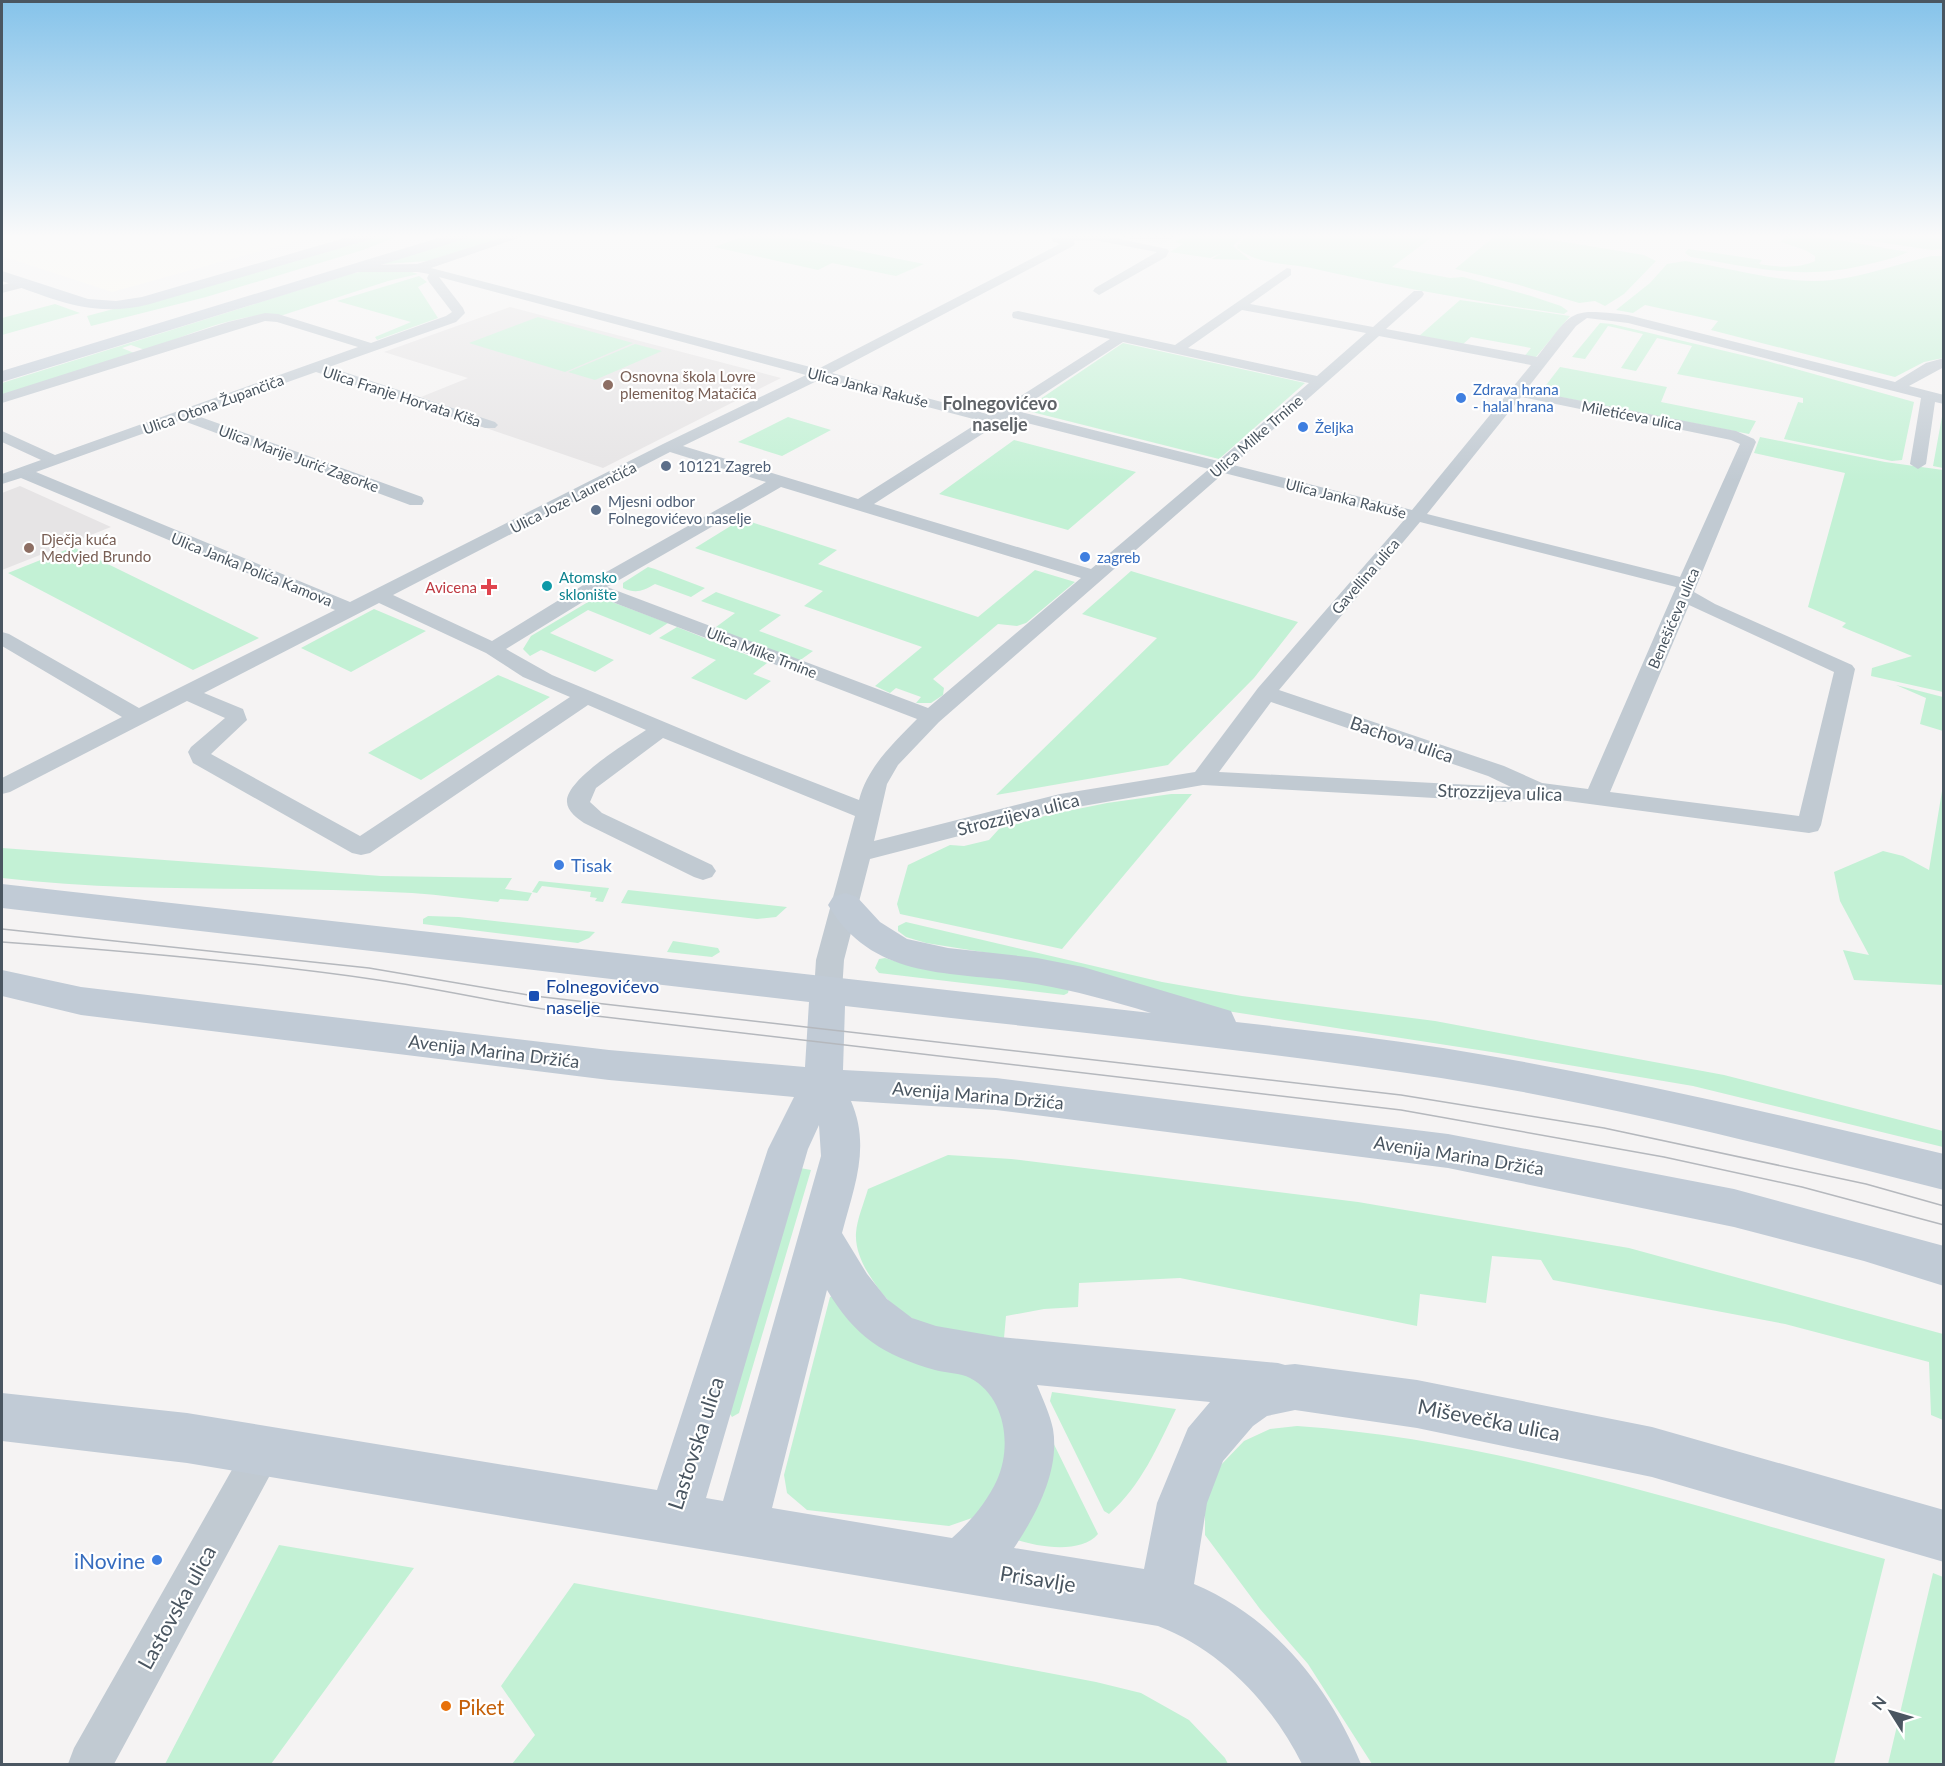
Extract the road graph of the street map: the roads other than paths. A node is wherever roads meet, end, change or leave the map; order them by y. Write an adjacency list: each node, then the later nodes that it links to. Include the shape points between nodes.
1 (145, 317): 15 (main road)
2 (162, 317): 24 (main road)
3 (197, 317): 27 (main road)
4 (263, 317): 32 (street)
5 (270, 317): 19 (street)
6 (453, 317): 19 (street, Ulica Otona Župančiča)
7 (601, 317): 26 (street, Ulica Janka Rakuše)
8 (926, 317): 26 (street, Ulica Joze Laurenčića)
9 (1029, 317): 18 (street)
10 (1224, 317): 20 (street)
11 (1303, 317): 17 (street)
12 (1392, 317): 17 (street, Ulica Milke Trnine)
13 (1579, 317): 22 (street, Gavellina ulica)
14 (1615, 317): 29 (street, Gavellina ulica, via 1707,337)
15 (124, 323): 16 (main road); 21 (main road)
16 (105, 327)
17 (1377, 331): 22 (street); 28 (street, Ulica Milke Trnine)
18 (1122, 337): 20 (street); 34 (street)
19 (371, 347): 25 (street, Ulica Otona Župančiča)
20 (1178, 349): 28 (street)
21 (2, 359)
22 (1540, 362): 30 (street, Gavellina ulica)
23 (1944, 362): 29 (street)
24 (2, 366)
25 (315, 367): 33 (street, Ulica Otona Župančiča); 35 (street, Ulica Franje Horvata Kiša)
26 (815, 374): 34 (street, Ulica Janka Rakuše); 38 (street, Ulica Joze Laurenčića)
27 (2, 377)
28 (1320, 381): 41 (street, Ulica Milke Trnine)
29 (1897, 387): 31 (street, Gavellina ulica)
30 (1517, 392): 37 (street, Miletićeva ulica); 47 (street, Gavellina ulica)
31 (1936, 398): 40 (street)
32 (2, 399)
33 (181, 415): 39 (street, Ulica Otona Župančiča); 45 (street, Ulica Marije Jurić Zagorke)
34 (1000, 416): 41 (street, Ulica Janka Rakuše); 46 (street)
35 (490, 425)
36 (2, 436): 39 (street)
37 (1746, 439): 50 (street, Benešićeva ulica, via 1748,445 1740,465)
38 (669, 447): 44 (street); 51 (street, Ulica Joze Laurenčića)
39 (54, 460): 42 (street, Ulica Otona Župančiča)
40 (1918, 464)
41 (1220, 467): 47 (street, Ulica Janka Rakuše); 48 (street, Ulica Milke Trnine)
42 (21, 472): 43 (street, Ulica Otona Župančiča); 52 (street, Ulica Janka Polića Kamova)
43 (2, 479)
44 (779, 481): 46 (street); 49 (street)
45 (416, 501)
46 (861, 505): 48 (street)
47 (1416, 515): 50 (street, Ulica Janka Rakuše); 56 (street, Gavellina ulica)
48 (1093, 576): 59 (street, Ulica Milke Trnine)
49 (592, 588): 54 (street); 59 (street, Ulica Milke Trnine)
50 (1685, 589): 64 (street, Benešićeva ulica); 64 (street, Strozzijeva ulica, via 1708,608 1845,669 1809,825)
51 (378, 595): 52 (street); 54 (street)
52 (350, 609): 55 (street)
53 (2, 638): 58 (street)
54 (493, 650): 57 (street, via 506,660)
55 (187, 693): 57 (street, via 235,714 236,720 199,752 201,758 361,847); 58 (street)
56 (1266, 693): 61 (street, Gavellina ulica); 63 (street, Bachova ulica, via 1496,771)
57 (585, 696): 60 (street)
58 (138, 717): 62 (street)
59 (931, 717): 65 (street, Ulica Milke Trnine, via 889,761 875,784)
60 (661, 729): 65 (street); 67 (street, via 588,783 578,803 592,818)
61 (1203, 778): 63 (street, Strozzijeva ulica, via 1506,795); 66 (street, Strozzijeva ulica, via 1060,802)
62 (2, 787)
63 (1537, 790): 64 (street, Strozzijeva ulica)
64 (1596, 797)
65 (868, 812): 66 (street, Ulica Milke Trnine)
66 (859, 853): 69 (street, Ulica Milke Trnine)
67 (703, 871)
68 (2, 896): 71 (main road)
69 (845, 905): 71 (street, Ulica Milke Trnine, via 830,960); 74 (main road, via 872,936 895,949 1085,981 1163,1002)
70 (2, 983): 72 (main road, Avenija Marina Držića)
71 (828, 991): 74 (main road); 75 (main road, Lastovska ulica)
72 (81, 1001): 73 (main road); 75 (main road, Avenija Marina Držića, via 609,1065)
73 (2, 1002)
74 (1280, 1042): 76 (main road, via 1442,1063 1605,1093)
75 (823, 1084): 77 (main road, Lastovska ulica, via 842,1130 842,1156); 78 (main road, Avenija Marina Držića, via 996,1094 1448,1151 1734,1208); 83 (main road, Lastovska ulica, via 788,1149)
76 (1944, 1172)
77 (819, 1233): 79 (main road, via 847,1281 876,1319 913,1340); 84 (main road, Lastovska ulica)
78 (1944, 1266)
79 (981, 1357): 80 (main road); 86 (main road, via 1003,1375 1018,1397 1031,1449 1012,1505 996,1531)
80 (1295, 1387): 85 (main road, Miševečka ulica, via 1417,1404 1652,1452); 87 (main road, Miševečka ulica, via 1266,1392 1236,1408 1205,1445 1182,1503)
81 (2, 1417): 82 (main road, Lastovska ulica, via 187,1438)
82 (263, 1451): 83 (main road, Lastovska ulica); 88 (street, Lastovska ulica)
83 (674, 1518): 84 (main road, Prisavlje)
84 (741, 1529): 86 (main road, Prisavlje)
85 (1944, 1536)
86 (961, 1565): 87 (main road, Prisavlje)
87 (1164, 1601): 89 (main road, Prisavlje, via 1191,1610 1226,1631 1267,1669 1301,1709)
88 (90, 1764)
89 (1332, 1764)

